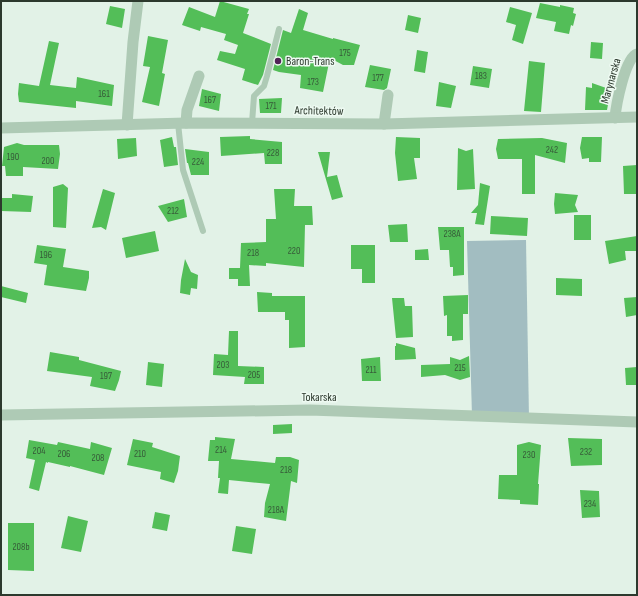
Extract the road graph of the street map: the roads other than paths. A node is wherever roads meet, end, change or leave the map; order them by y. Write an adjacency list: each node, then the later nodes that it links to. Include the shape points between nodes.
1 (138, 1): 11 (street)
2 (279, 29): 9 (lane, via 264,86 254,96)
3 (637, 54): 7 (street, Marynarska, via 632,56 628,64)
4 (199, 76): 8 (street)
5 (388, 95): 10 (street)
6 (637, 117): 7 (street, Architektów)
7 (615, 118): 10 (street, Architektów)
8 (182, 123): 9 (street, Architektów); 11 (street, Architektów); 13 (lane, via 183,170)
9 (252, 123): 10 (street, Architektów)
10 (384, 124)
11 (127, 125): 12 (street, Architektów)
12 (1, 128)
13 (203, 230)
14 (1, 415): 15 (street, Tokarska, via 310,410)
15 (637, 422)

